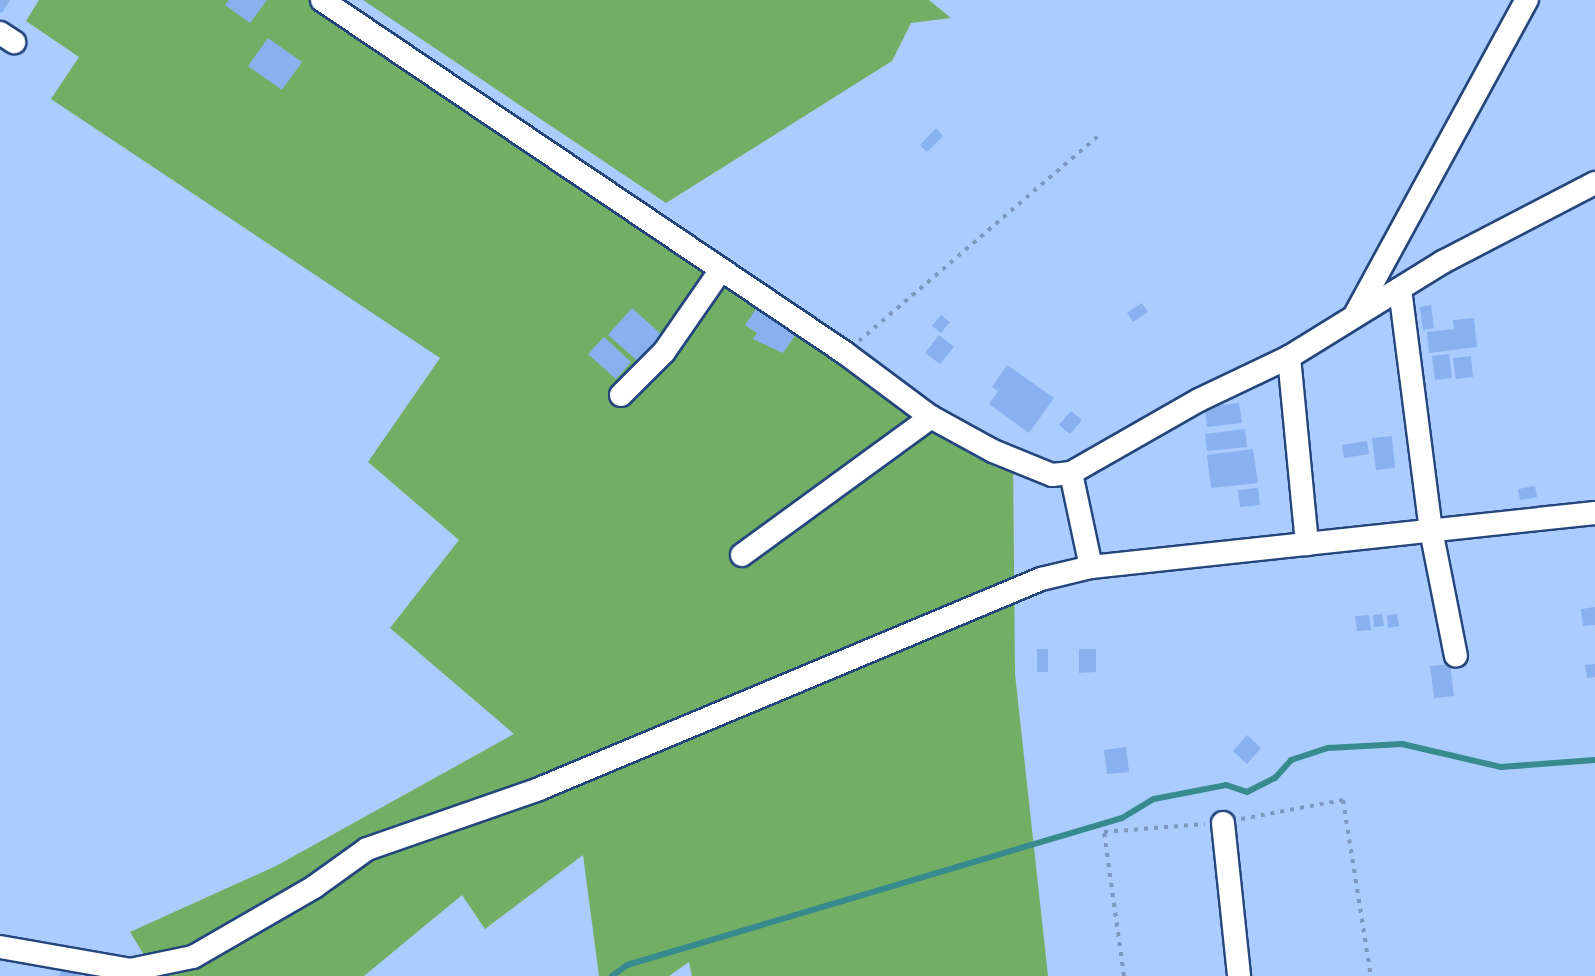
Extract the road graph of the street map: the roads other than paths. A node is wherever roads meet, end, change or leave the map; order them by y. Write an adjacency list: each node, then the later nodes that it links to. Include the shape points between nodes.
1 (322, 0): 4 (street)
2 (1527, 0): 6 (street)
3 (1595, 183): 5 (street)
4 (720, 271): 8 (street, via 664,352); 9 (street)
5 (1400, 289): 6 (street); 12 (street)
6 (1356, 314): 7 (street)
7 (1289, 357): 10 (street, via 1199,400); 13 (street, via 1299,417)
8 (621, 395)
9 (931, 417): 10 (street, via 1029,468); 14 (street)
10 (1071, 473): 15 (street)
11 (1595, 513): 12 (street)
12 (1431, 530): 13 (street); 16 (street)
13 (1307, 544): 15 (street)
14 (742, 555)
15 (1091, 567): 18 (street, via 991,598 539,789 367,849 314,887 193,957 130,970)
16 (1456, 656)
17 (1223, 823): 19 (street)
18 (0, 947)
19 (1239, 976)

